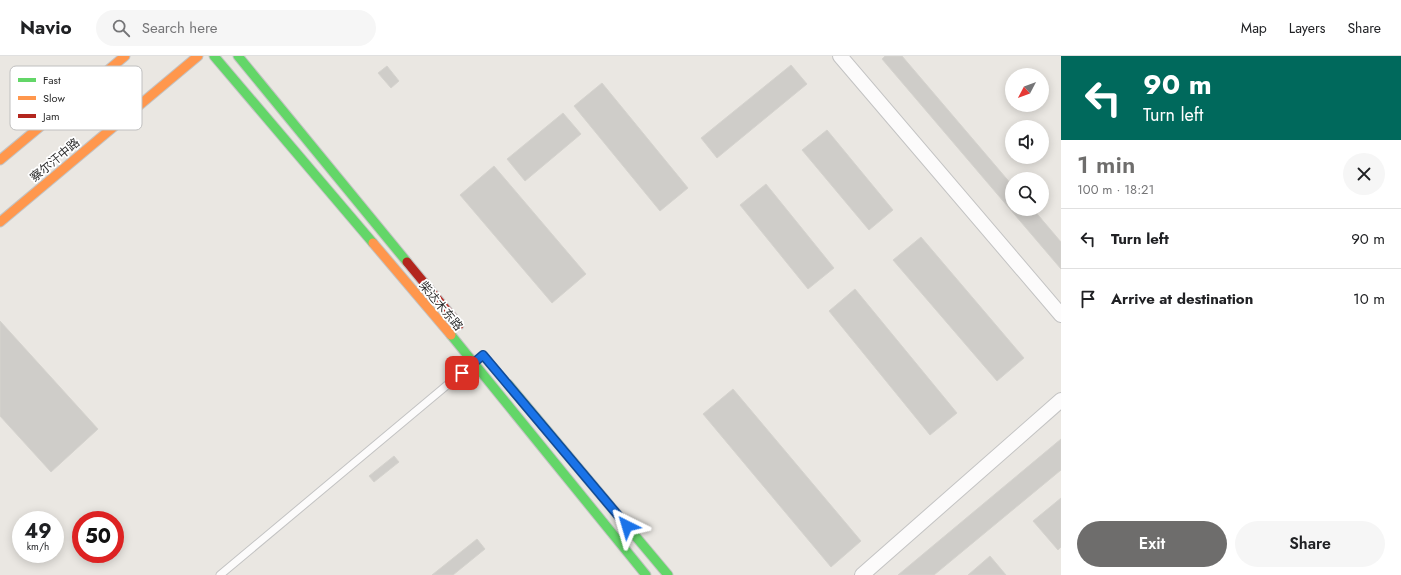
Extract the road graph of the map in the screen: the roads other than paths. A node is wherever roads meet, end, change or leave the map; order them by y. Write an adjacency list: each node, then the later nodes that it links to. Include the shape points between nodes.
1 (125, 56): 6 (main road)
2 (198, 56): 7 (main road, 察尔汗中路)
3 (214, 56): 15 (main road, 柴达木东路)
4 (238, 56): 13 (main road, 柴达木东路)
5 (840, 56): 12 (street)
6 (113, 66)
7 (142, 103)
8 (36, 130): 10 (main road)
9 (110, 130): 11 (main road, 察尔汗中路)
10 (0, 160)
11 (0, 222)
12 (1061, 315)
13 (463, 331)
14 (483, 355): 15 (lane)
15 (474, 363): 18 (lane); 19 (main road, 柴达木东路)
16 (504, 379): 20 (main road)
17 (1061, 400): 21 (street)
18 (220, 575)
19 (646, 575)
20 (668, 575)
21 (862, 575)

